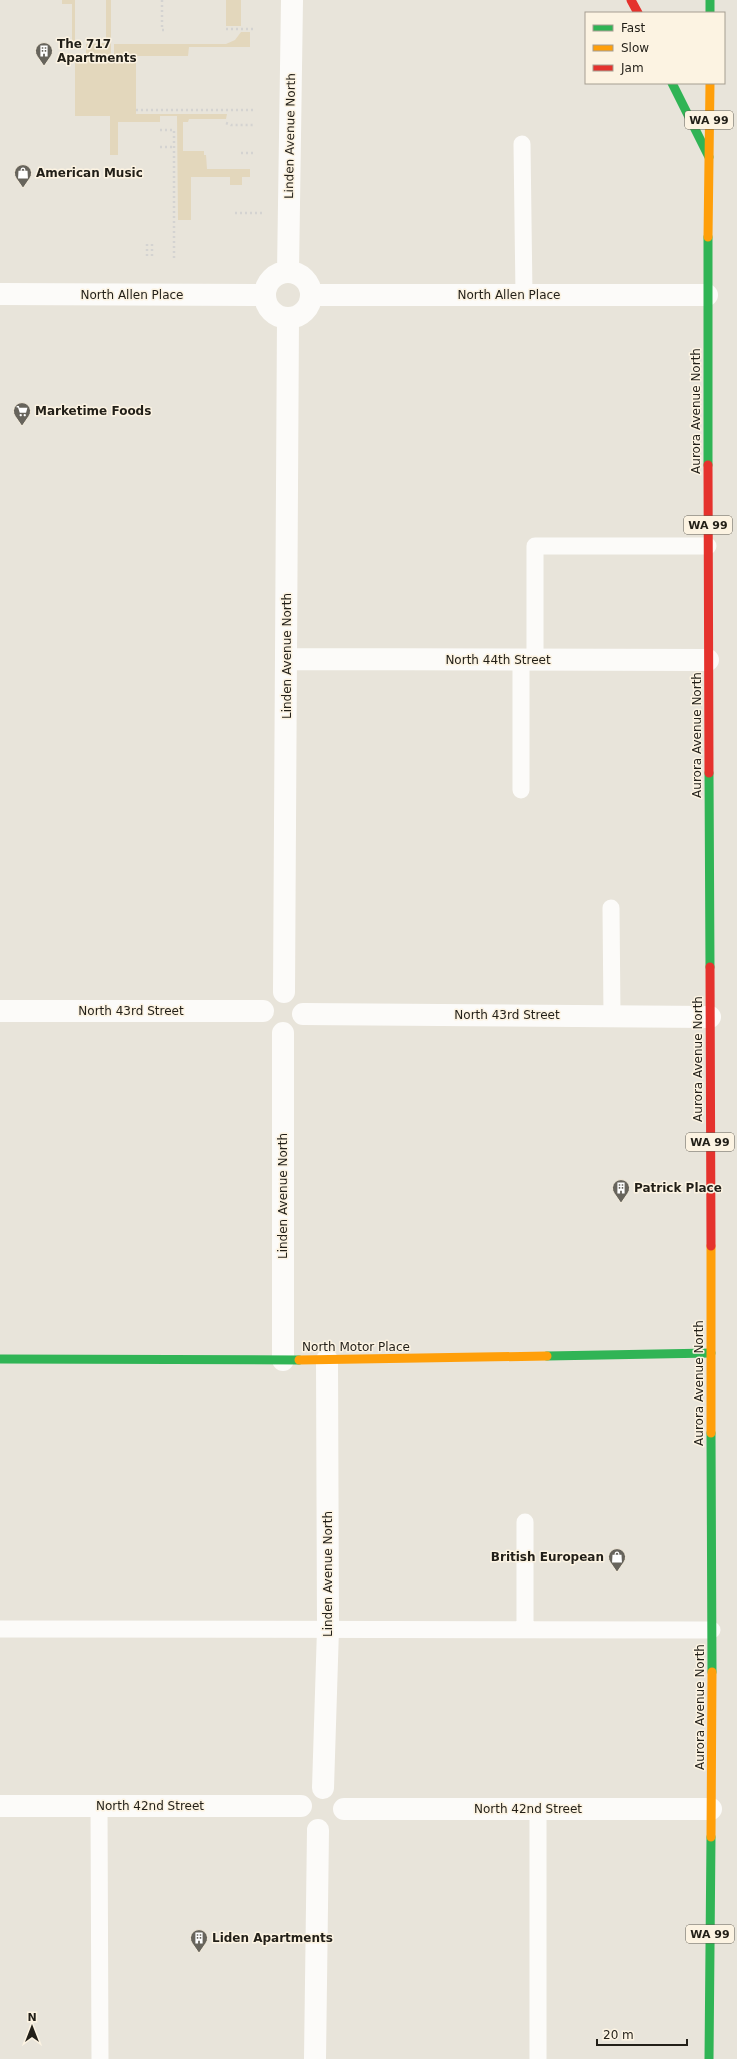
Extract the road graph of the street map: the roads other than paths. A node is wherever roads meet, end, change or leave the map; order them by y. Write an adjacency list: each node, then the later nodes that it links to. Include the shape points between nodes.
1 (292, 0): 10 (street, Linden Avenue North)
2 (631, 0): 4 (main road)
3 (710, 0): 5 (main road)
4 (637, 12)
5 (710, 12)
6 (673, 84): 9 (main road)
7 (710, 84): 9 (main road, Aurora Avenue North / WA 99)
8 (522, 144): 14 (lane)
9 (709, 156): 15 (main road, Aurora Avenue North / WA 99)
10 (288, 272): 12 (street, via 271,278); 13 (street, via 294,272 304,278)
11 (0, 294): 12 (street, North Allen Place)
12 (264, 295): 16 (street, via 271,312)
13 (311, 295): 14 (street, North Allen Place); 16 (street, via 304,312)
14 (524, 295): 15 (street, North Allen Place)
15 (707, 295): 17 (main road, Aurora Avenue North / WA 99)
16 (288, 319): 18 (street, Linden Avenue North)
17 (708, 546): 19 (lane, via 535,546); 20 (main road, Aurora Avenue North / WA 99)
18 (287, 659): 19 (street, North 44th Street); 23 (street, Linden Avenue North)
19 (528, 660): 20 (street, North 44th Street); 21 (lane)
20 (708, 660): 28 (main road, Aurora Avenue North / WA 99)
21 (521, 790)
22 (611, 908): 27 (lane)
23 (284, 992): 25 (street, via 269,997); 26 (street, via 300,1001)
24 (0, 1011): 25 (street, North 43rd Street)
25 (263, 1011): 29 (street, via 264,1021 268,1026)
26 (303, 1014): 27 (street, North 43rd Street); 29 (street, via 298,1026)
27 (612, 1016): 28 (street, North 43rd Street)
28 (710, 1017): 30 (main road, Aurora Avenue North / WA 99)
29 (283, 1032): 32 (street, Linden Avenue North)
30 (711, 1353): 33 (main road, North Motor Place); 38 (main road, Aurora Avenue North / WA 99)
31 (0, 1360): 32 (main road, North Motor Place)
32 (283, 1360): 33 (main road, North Motor Place)
33 (327, 1360): 36 (street, Linden Avenue North)
34 (526, 1522): 37 (lane)
35 (0, 1629): 36 (lane)
36 (328, 1629): 37 (lane); 39 (street, Linden Avenue North)
37 (525, 1630): 38 (lane)
38 (712, 1630): 45 (main road, Aurora Avenue North / WA 99)
39 (323, 1788): 42 (street, via 307,1794); 44 (street, via 334,1791 339,1796)
40 (0, 1806): 41 (street, North 42nd Street)
41 (99, 1806): 42 (street, North 42nd Street); 47 (lane)
42 (301, 1806): 46 (street, via 303,1819)
43 (538, 1808): 44 (street, North 42nd Street); 45 (street, North 42nd Street); 49 (lane)
44 (344, 1809): 46 (street, via 339,1823 327,1830)
45 (711, 1809): 50 (main road, Aurora Avenue North / WA 99)
46 (318, 1830): 48 (street)
47 (100, 2059)
48 (315, 2059)
49 (538, 2059)
50 (709, 2059)

